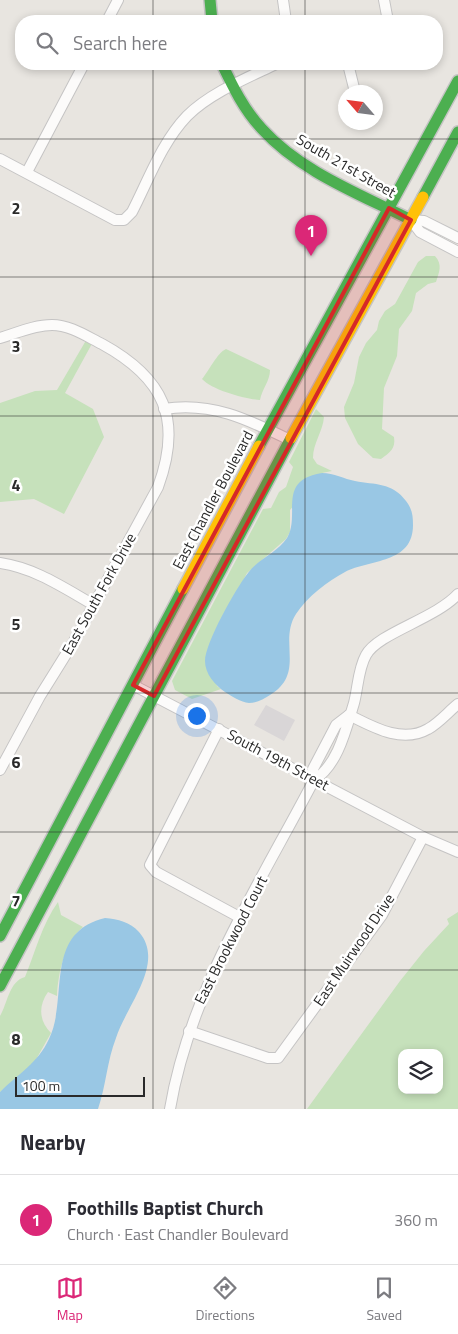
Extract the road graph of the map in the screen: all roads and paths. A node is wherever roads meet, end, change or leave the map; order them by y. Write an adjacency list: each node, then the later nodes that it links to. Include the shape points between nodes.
1 (118, 0): 5 (street)
2 (210, 0): 6 (main road)
3 (283, 0): 7 (street)
4 (384, 0): 8 (street)
5 (110, 15)
6 (211, 15)
7 (285, 15)
8 (387, 15)
9 (81, 70): 18 (street)
10 (225, 70): 15 (main road, South 21st Street)
11 (264, 70): 15 (street)
12 (350, 70): 14 (street)
13 (458, 81): 19 (main road, East Chandler Boulevard)
14 (354, 85)
15 (233, 86): 18 (street, via 197,108 177,127 132,212 124,220 115,220); 19 (main road, South 21st Street, via 261,127 286,149)
16 (458, 132): 20 (main road)
17 (0, 158): 18 (street)
18 (27, 172)
19 (389, 208): 20 (main road, South 21st Street); 25 (main road, East Chandler Boulevard)
20 (411, 220): 21 (street, South 21st Street, via 424,221); 22 (street, South 21st Street, via 420,232); 26 (main road)
21 (458, 238)
22 (458, 252)
23 (0, 338): 24 (street, East South Fork Drive, via 41,325 70,328 138,366 157,391)
24 (164, 409): 25 (street, via 180,406 219,410); 29 (street, East South Fork Drive, via 170,441 166,465 158,487)
25 (268, 429): 26 (street); 30 (main road, East Chandler Boulevard)
26 (290, 440): 31 (main road)
27 (0, 563): 29 (street, via 34,572)
28 (458, 594): 33 (street, via 433,614 380,641 370,650 362,665)
29 (94, 605): 35 (street, East South Fork Drive)
30 (133, 685): 31 (street, South 19th Street); 40 (main road, East Chandler Boulevard)
31 (154, 696): 34 (street, South 19th Street); 41 (main road)
32 (458, 704): 33 (street, via 415,736 392,734)
33 (349, 715): 36 (street, East Brookwood Court, via 336,725 313,769)
34 (219, 729): 36 (street, South 19th Street); 39 (street, via 150,865 156,872)
35 (0, 770)
36 (314, 780): 37 (street, South 19th Street); 39 (street, East Brookwood Court)
37 (423, 837): 38 (street, South 19th Street); 42 (street, East Muirwood Drive, via 382,915 278,1058 268,1058)
38 (458, 852)
39 (241, 918): 42 (street, East Brookwood Court, via 206,985)
40 (0, 936)
41 (0, 986)
42 (189, 1030): 43 (street, East Brookwood Court)
43 (170, 1109)

